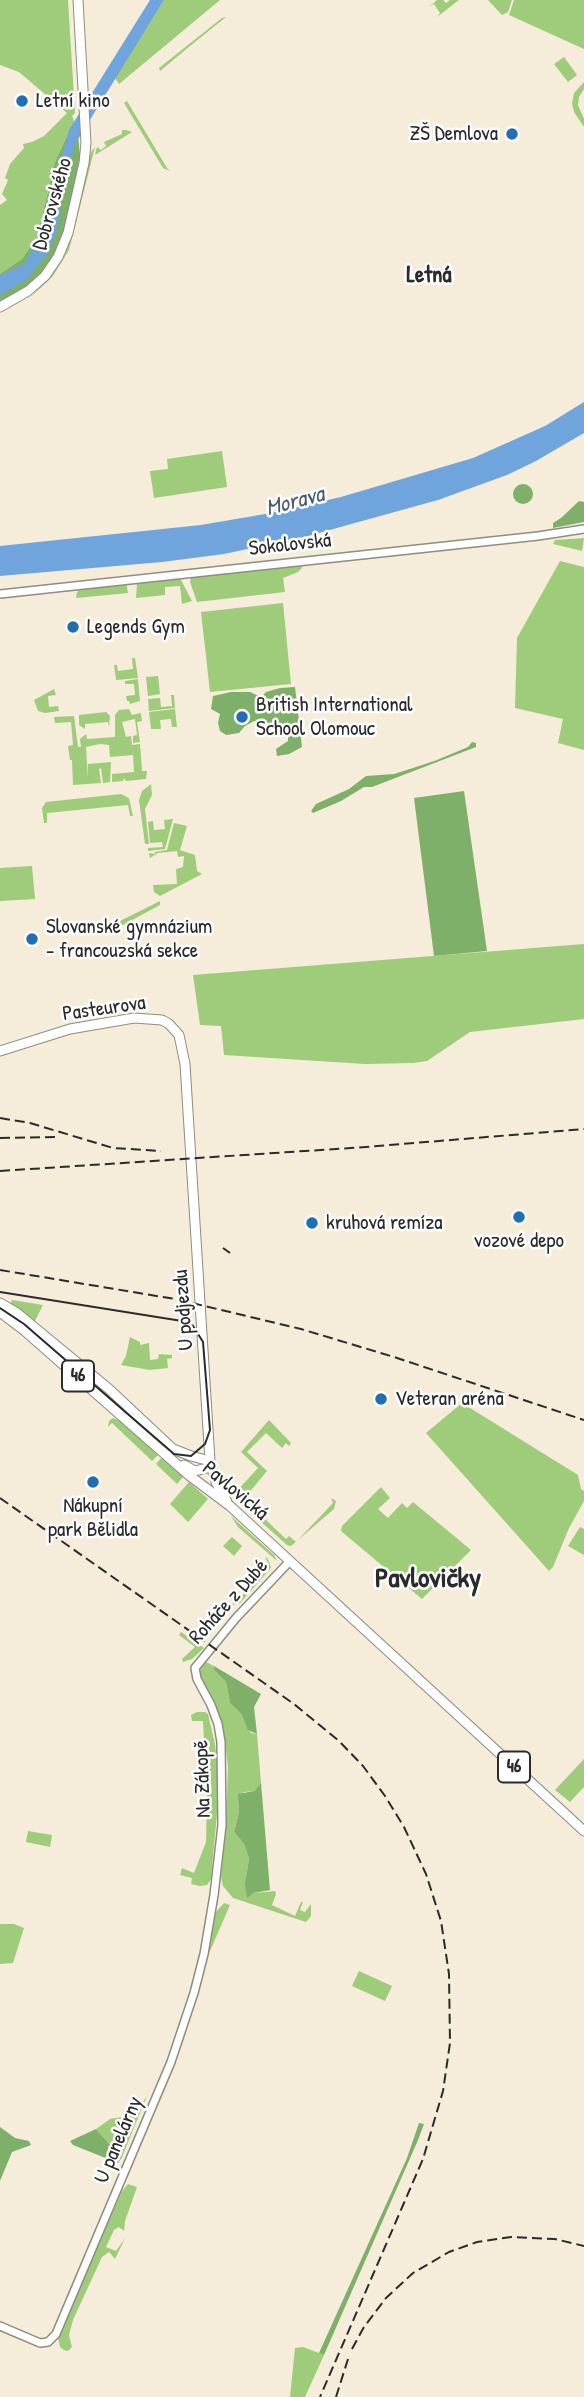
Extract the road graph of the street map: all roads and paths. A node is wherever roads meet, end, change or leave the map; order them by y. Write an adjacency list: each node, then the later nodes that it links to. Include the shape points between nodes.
1 (78, 0): 2 (main road, Dobrovského, via 84,163 68,233 52,268 37,284)
2 (0, 307)
3 (584, 529): 4 (street, Sokolovská)
4 (0, 594)
5 (0, 1051): 6 (main road, Pasteurova, via 99,1022 146,1017 162,1020 175,1029 182,1044)
6 (188, 1106): 10 (main road, U podjezdu)
7 (0, 1303): 10 (main road, 46, via 109,1389 170,1445)
8 (0, 1312): 9 (main road, Pavlovická / 46)
9 (168, 1456): 10 (main road, via 193,1470); 11 (main road, Pavlovická / 46)
10 (211, 1464): 11 (main road, U podjezdu)
11 (230, 1506): 12 (main road, Pavlovická / 46)
12 (290, 1561): 13 (street, Roháče z Dubé); 14 (main road, Pavlovická / 46)
13 (195, 1668): 15 (street, Na Zákopě, via 221,1742 222,1825)
14 (584, 1831)
15 (214, 1895): 16 (street, U panelárny, via 204,1954 182,2033 56,2334 40,2343)
16 (0, 2326)

